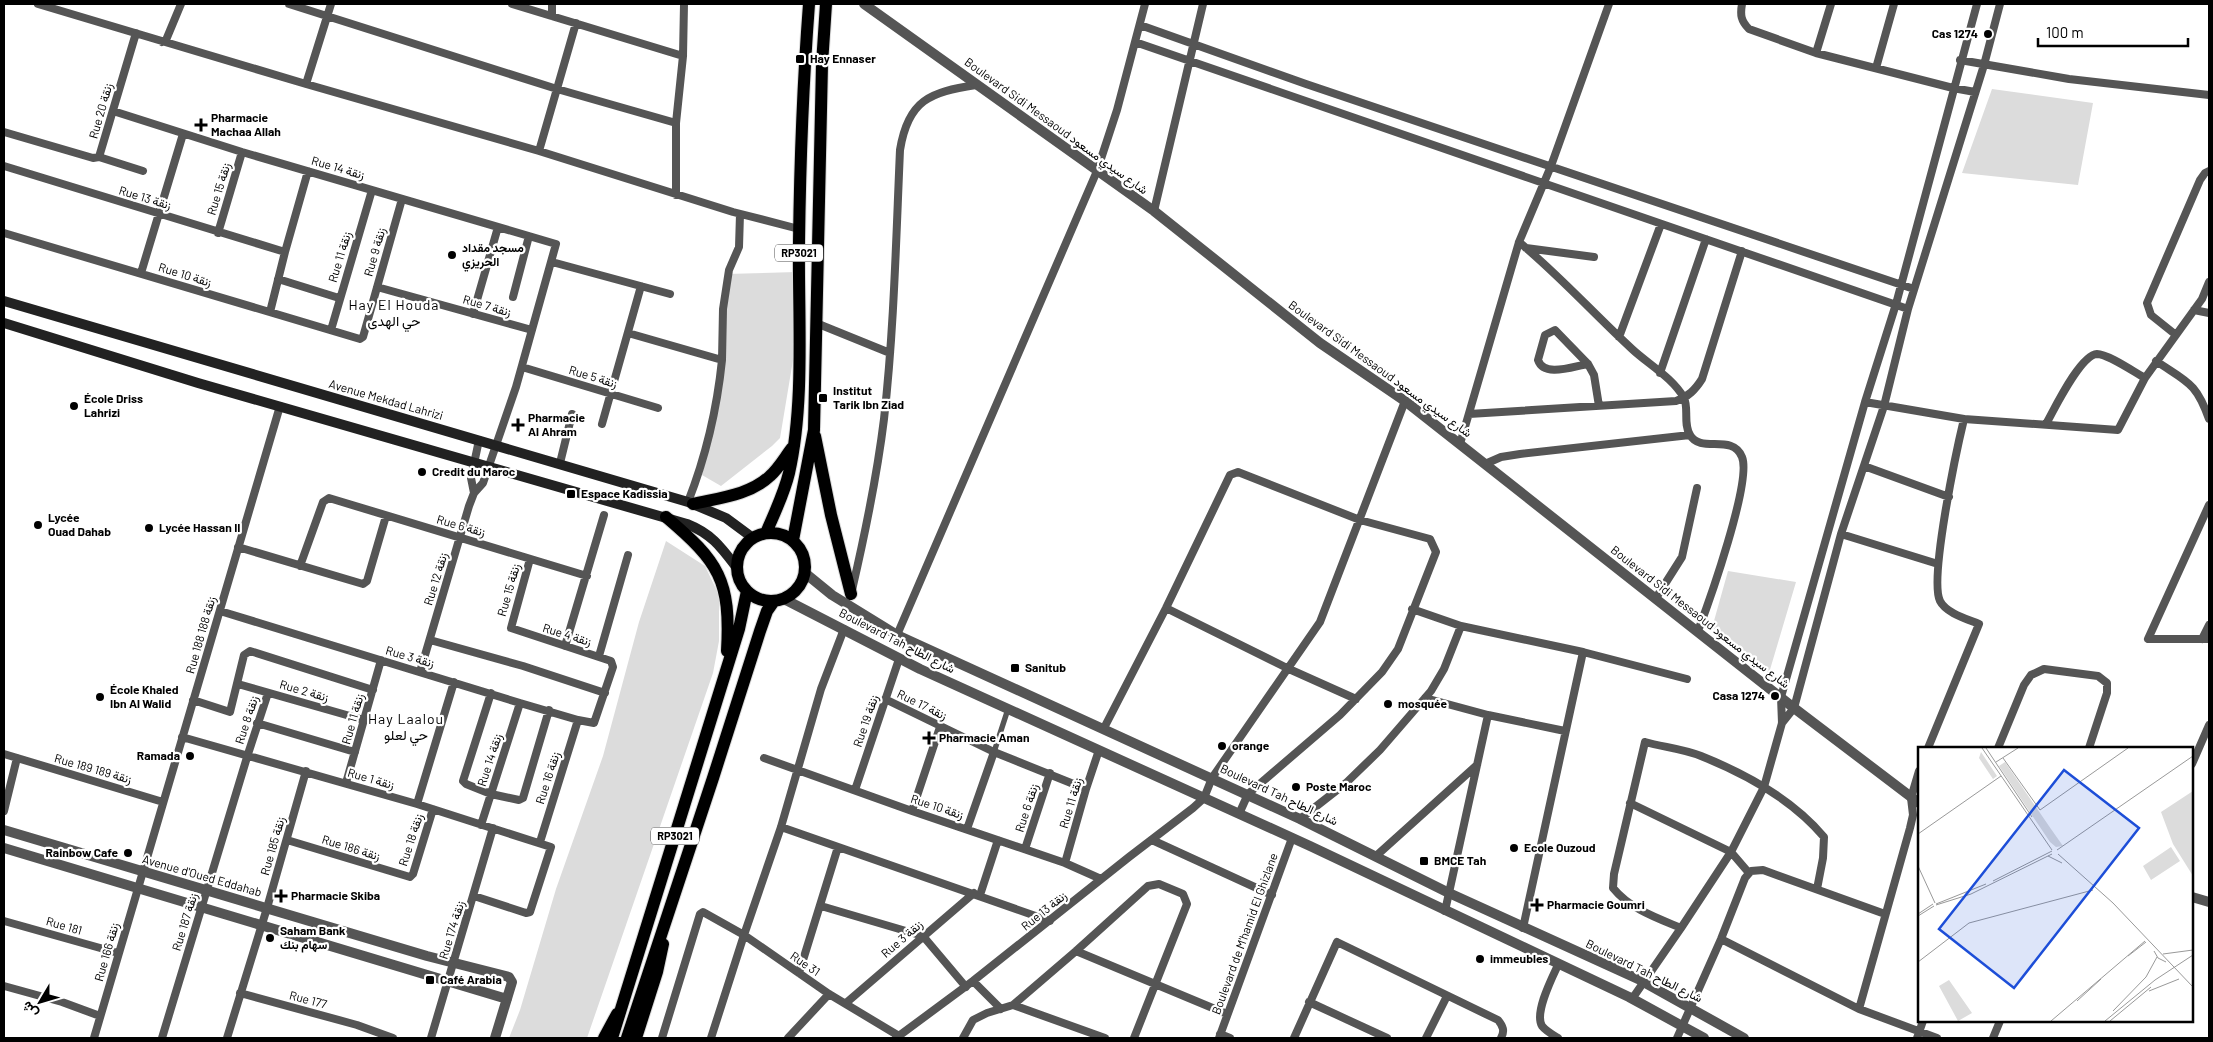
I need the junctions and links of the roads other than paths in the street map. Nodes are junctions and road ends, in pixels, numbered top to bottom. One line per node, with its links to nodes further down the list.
1 (38, 4): 23 (street)
2 (181, 4): 24 (street)
3 (289, 4): 19 (street)
4 (331, 4): 19 (street)
5 (512, 4): 20 (street)
6 (552, 4): 20 (street)
7 (684, 4): 28 (street)
8 (810, 4): 61 (main road, RP3021)
9 (826, 4): 90 (main road, RP3021)
10 (864, 4): 34 (street, Boulevard Sidi Messaoud شارع سيدي مسعود)
11 (1145, 4): 22 (street)
12 (1203, 4): 26 (street)
13 (1609, 4): 47 (street)
14 (1740, 4): 27 (street)
15 (1831, 4): 27 (street)
16 (1894, 4): 32 (street)
17 (1977, 4): 30 (street)
18 (2000, 4): 31 (street)
19 (328, 15): 33 (street); 36 (street)
20 (552, 16): 21 (street)
21 (576, 23): 28 (street); 36 (street)
22 (1140, 25): 25 (street); 26 (street)
23 (136, 33): 24 (street); 39 (street, Rue 20 زنقة)
24 (162, 42): 33 (street)
25 (1135, 42): 29 (street); 50 (street)
26 (1194, 43): 29 (street); 47 (street)
27 (1816, 53): 32 (street)
28 (683, 56): 40 (street)
29 (1189, 60): 52 (street); 56 (street)
30 (1960, 60): 31 (street); 35 (street)
31 (1984, 65): 37 (street); 38 (street)
32 (1876, 68): 35 (street)
33 (306, 84): 43 (street)
34 (976, 85): 50 (street, Boulevard Sidi Messaoud شارع سيدي مسعود); 97 (street)
35 (1953, 88): 37 (street); 75 (street)
36 (557, 89): 40 (street); 43 (street)
37 (1975, 92): 78 (street)
38 (2209, 95)
39 (113, 111): 42 (street, Rue 14 زنقة); 45 (street, Rue 20 زنقة)
40 (676, 123): 54 (street)
41 (4, 132): 45 (street, Rue 20 زنقة)
42 (183, 134): 44 (street, Rue 14 زنقة); 57 (street)
43 (539, 151): 54 (street)
44 (242, 152): 49 (street, Rue 14 زنقة); 63 (street, Rue 15 زنقة)
45 (99, 157): 48 (street)
46 (4, 166): 57 (street, Rue 13 زنقة)
47 (1551, 166): 52 (street); 75 (street)
48 (144, 171)
49 (308, 171): 53 (street, Rue 14 زنقة); 69 (street)
50 (1097, 171): 56 (street, Boulevard Sidi Messaoud شارع سيدي مسعود); 163 (street)
51 (2209, 171): 94 (street)
52 (1543, 184): 59 (street); 66 (street)
53 (372, 190): 55 (street, Rue 14 زنقة); 81 (street, Rue 11 زنقة)
54 (676, 195): 58 (street)
55 (402, 199): 60 (street, Rue 14 زنقة); 77 (street, Rue 9 زنقة)
56 (1154, 211): 106 (street, Boulevard Sidi Messaoud شارع سيدي مسعود)
57 (159, 214): 63 (street, Rue 13 زنقة); 72 (street)
58 (740, 214): 61 (street); 98 (street)
59 (1661, 224): 65 (street); 95 (street)
60 (498, 227): 64 (street, Rue 14 زنقة); 88 (street)
61 (799, 229): 121 (main road, RP3021)
62 (4, 233): 72 (street, Rue 10 زنقة)
63 (218, 233): 69 (street, Rue 13 زنقة)
64 (529, 236): 71 (street, Rue 14 زنقة); 80 (street)
65 (1706, 239): 68 (street); 102 (street)
66 (1519, 242): 67 (street); 113 (street)
67 (1526, 248): 70 (street); 95 (street)
68 (1742, 251): 83 (street); 105 (street)
69 (282, 252): 73 (street)
70 (1594, 257)
71 (552, 262): 76 (street); 92 (street)
72 (141, 273): 86 (street, Rue 10 زنقة)
73 (278, 279): 81 (street); 86 (street)
74 (2209, 282): 85 (street)
75 (1900, 284): 78 (street); 83 (street)
76 (641, 286): 79 (street); 93 (street)
77 (377, 287): 88 (street, Rue 7 زنقة); 96 (street, Rue 9 زنقة)
78 (1914, 289): 84 (street)
79 (670, 294)
80 (513, 297)
81 (339, 298): 91 (street, Rue 11 زنقة)
82 (4, 301): 120 (main road, Avenue Mekdad Lahrizi)
83 (1896, 304): 84 (street); 107 (street)
84 (1908, 309): 110 (street)
85 (2194, 310): 87 (street); 94 (street)
86 (270, 312): 91 (street, Rue 10 زنقة)
87 (2209, 313)
88 (474, 314): 92 (street, Rue 7 زنقة)
89 (4, 323): 108 (main road)
90 (816, 323): 97 (street); 118 (main road, RP3021)
91 (330, 330): 96 (street, Rue 10 زنقة)
92 (532, 330): 101 (street)
93 (628, 333): 98 (street); 104 (street)
94 (2176, 335): 99 (street)
95 (1619, 337): 102 (street)
96 (360, 339)
97 (890, 353): 154 (street)
98 (722, 360): 132 (street)
99 (2156, 361): 103 (street); 115 (street)
100 (1588, 364): 100 (street); 109 (street)
101 (522, 367): 104 (street, Rue 5 زنقة); 123 (street)
102 (1660, 373): 105 (street)
103 (2145, 378): 117 (street); 117 (street)
104 (610, 394): 111 (street, Rue 5 زنقة); 116 (street)
105 (1684, 399): 109 (street); 119 (street)
106 (1405, 401): 122 (street, Boulevard Sidi Messaoud شارع سيدي مسعود); 137 (street)
107 (1865, 402): 110 (street); 181 (street)
108 (280, 406): 124 (main road); 143 (street, Rue 188 زنقة 188)
109 (1599, 406): 113 (street)
110 (1884, 406): 114 (street); 128 (street)
111 (658, 408)
112 (572, 414): 125 (street)
113 (1469, 414): 122 (street)
114 (1964, 419): 117 (street); 131 (street)
115 (2209, 419)
116 (602, 424)
117 (2046, 424)
118 (814, 430): 142 (main road, RP3021); 154 (main road)
119 (1690, 435): 126 (street); 162 (street)
120 (478, 440): 123 (main road, Avenue Mekdad Lahrizi); 124 (street, Rue 12 زنقة)
121 (794, 444): 132 (main road); 138 (main road, RP3021)
122 (1460, 444): 126 (street, Boulevard Sidi Messaoud شارع سيدي مسعود)
123 (496, 446): 125 (main road, Avenue Mekdad Lahrizi); 127 (street, Rue 12 زنقة)
124 (474, 461): 127 (main road); 130 (street, Rue 12 زنقة)
125 (560, 463): 132 (main road, Avenue Mekdad Lahrizi)
126 (1485, 464): 152 (street, Boulevard Sidi Messaoud شارع سيدي مسعود)
127 (489, 466): 130 (street, Rue 12 زنقة); 136 (main road)
128 (1864, 466): 131 (street); 139 (street)
129 (1697, 488): 152 (street)
130 (474, 493): 140 (street, Rue 12 زنقة)
131 (1949, 497): 146 (street)
132 (691, 502): 141 (main road, Avenue Mekdad Lahrizi)
133 (2209, 505): 164 (street)
134 (604, 514): 150 (street)
135 (386, 516): 140 (street, Rue 6 زنقة); 147 (street, Rue 6 زنقة); 147 (street)
136 (666, 517): 148 (main road); 171 (main road)
137 (1360, 520): 155 (street); 156 (street); 172 (street)
138 (766, 533): 141 (main road); 142 (main road)
139 (1841, 534): 146 (street); 187 (street)
140 (460, 537): 145 (street, Rue 6 زنقة); 165 (street, Rue 12 زنقة)
141 (754, 538): 148 (main road)
142 (793, 540): 149 (main road)
143 (238, 547): 147 (street); 157 (street, Rue 188 زنقة 188)
144 (628, 555): 168 (street)
145 (530, 559): 150 (street, Rue 6 زنقة); 160 (street, Rue 15 زنقة)
146 (1938, 564): 200 (street)
147 (300, 566)
148 (737, 568): 151 (main road)
149 (805, 573): 153 (main road, RP3021); 154 (street, Boulevard Tah شارع الطاح)
150 (587, 576): 166 (street)
151 (747, 591): 153 (main road); 171 (main road, RP3021)
152 (1656, 598): 162 (street, Boulevard Sidi Messaoud شارع سيدي مسعود)
153 (779, 600): 161 (street, Boulevard Tah شارع الطاح); 261 (main road, RP3021)
154 (850, 600): 163 (street, Boulevard Tah شارع الطاح)
155 (1166, 608): 172 (street); 197 (street)
156 (1412, 609): 159 (street); 183 (street)
157 (220, 611): 169 (street, Rue 3 زنقة); 184 (street, Rue 188 زنقة 188)
158 (2209, 625): 164 (street)
159 (1461, 626): 167 (street); 182 (street)
160 (511, 628): 166 (street, Rue 4 زنقة)
161 (844, 629): 170 (street, Boulevard Tah شارع الطاح); 212 (street)
162 (1698, 631): 181 (street, Boulevard Sidi Messaoud شارع سيدي مسعود)
163 (896, 635): 197 (street, Boulevard Tah شارع الطاح)
164 (2206, 639)
165 (430, 640): 173 (street, Rue 12 زنقة); 180 (street)
166 (565, 646): 168 (street, Rue 4 زنقة)
167 (1583, 652): 174 (street); 198 (street)
168 (598, 656): 180 (street, Rue 4 زنقة)
169 (382, 660): 173 (street, Rue 3 زنقة); 177 (street, Rue 11 زنقة)
170 (899, 660): 185 (street, Rue 19 زنقة); 188 (street, Boulevard Tah شارع الطاح)
171 (726, 666): 295 (main road, RP3021)
172 (1289, 669): 183 (street); 215 (street)
173 (420, 672): 175 (street, Rue 3 زنقة)
174 (1687, 679)
175 (454, 682): 179 (street, Rue 3 زنقة); 227 (street)
176 (238, 684): 177 (street); 178 (street, Rue 2 زنقة); 184 (street)
177 (373, 690): 191 (street, Rue 11 زنقة)
178 (268, 693): 191 (street, Rue 2 زنقة); 193 (street, Rue 8 زنقة)
179 (490, 693): 186 (street, Rue 3 زنقة); 221 (street)
180 (605, 693): 192 (street, Rue 3 زنقة)
181 (1781, 697): 187 (street, Boulevard Sidi Messaoud شارع سيدي مسعود); 194 (street)
182 (1425, 698): 190 (street); 232 (street)
183 (1356, 699): 222 (street)
184 (194, 700): 199 (street, Rue 188 زنقة 188)
185 (885, 700): 196 (street, Rue 17 زنقة); 220 (street, Rue 19 زنقة)
186 (520, 703): 189 (street, Rue 3 زنقة); 221 (street, Rue 14 زنقة)
187 (1794, 708): 194 (street); 224 (street, Boulevard Sidi Messaoud شارع سيدي مسعود)
188 (1008, 709): 203 (street, Boulevard Tah شارع الطاح); 205 (street)
189 (549, 710): 192 (street, Rue 3 زنقة); 221 (street)
190 (1488, 715): 198 (street); 211 (street)
191 (364, 720): 204 (street, Rue 11 زنقة)
192 (578, 720): 242 (street, Rue 16 زنقة)
193 (257, 723): 204 (street); 207 (street, Rue 8 زنقة)
194 (1782, 723): 218 (street)
195 (2209, 725): 210 (street)
196 (940, 727): 205 (street, Rue 17 زنقة); 230 (street)
197 (1104, 728): 215 (street, Boulevard Tah شارع الطاح)
198 (1565, 731): 271 (street)
199 (182, 737): 207 (street, Rue 1 زنقة); 225 (street, Rue 188 زنقة 188)
200 (1928, 747)
201 (1998, 747): 202 (street)
202 (2090, 747)
203 (1100, 750): 219 (street, Rue 11 زنقة); 223 (street, Boulevard Tah شارع الطاح)
204 (355, 752): 217 (street, Rue 11 زنقة)
205 (994, 752): 214 (street, Rue 17 زنقة); 236 (street)
206 (4, 754): 208 (street, Rue 189 زنقة 189)
207 (248, 754): 213 (street, Rue 1 زنقة); 255 (street, Rue 187 زنقة)
208 (17, 758): 225 (street, Rue 189 زنقة 189); 229 (street)
209 (764, 758): 212 (street, Rue 10 زنقة)
210 (2193, 762)
211 (1477, 765): 247 (street); 256 (street)
212 (796, 769): 220 (street, Rue 10 زنقة); 234 (street)
213 (306, 771): 217 (street, Rue 1 زنقة); 239 (street, Rue 185 زنقة)
214 (1050, 773): 219 (street, Rue 17 زنقة); 245 (street, Rue 6 زنقة)
215 (1212, 778): 222 (street, Boulevard Tah شارع الطاح); 223 (street)
216 (1918, 778): 224 (street)
217 (346, 783): 227 (street, Rue 1 زنقة)
218 (1764, 786): 226 (street); 246 (street); 254 (street)
219 (1086, 789): 248 (street, Rue 11 زنقة)
220 (855, 790): 230 (street, Rue 10 زنقة)
221 (491, 794): 233 (street, Rue 14 زنقة)
222 (1248, 794): 231 (street); 232 (street, Boulevard Tah شارع الطاح)
223 (1204, 798): 231 (street, Boulevard Tah شارع الطاح); 241 (street, Rue 13 زنقة)
224 (1915, 800): 267 (street)
225 (163, 802): 249 (street, Rue 188 زنقة 188)
226 (1630, 803): 246 (street); 272 (street)
227 (416, 804): 228 (street, Rue 1 زنقة)
228 (433, 809): 233 (street, Rue 1 زنقة); 251 (street, Rue 18 زنقة)
229 (4, 811)
230 (912, 811): 236 (street, Rue 10 زنقة)
231 (1239, 814): 238 (street, Boulevard Tah شارع الطاح)
232 (1300, 819): 247 (street, Boulevard Tah شارع الطاح)
233 (481, 825): 235 (street, Rue 1 زنقة)
234 (781, 827): 243 (street); 273 (street)
235 (493, 828): 242 (street, Rue 1 زنقة); 259 (street, Rue 174 زنقة)
236 (968, 829): 240 (street, Rue 10 زنقة)
237 (4, 830): 249 (street, Avenue d'Oued Eddahab)
238 (1292, 838): 258 (street, Boulevard de M'hamid El Ghizlane); 266 (street, Boulevard Tah شارع الطاح)
239 (287, 840): 251 (street, Rue 186 زنقة); 265 (street, Rue 185 زنقة)
240 (998, 840): 245 (street, Rue 10 زنقة); 257 (street)
241 (1152, 840): 252 (street, Rue 13 زنقة); 258 (street)
242 (540, 842): 259 (street, Rue 1 زنقة)
243 (838, 847): 257 (street); 263 (street)
244 (4, 848): 253 (street)
245 (1025, 849): 248 (street, Rue 10 زنقة)
246 (1731, 852): 250 (street); 272 (street)
247 (1376, 856): 256 (street, Boulevard Tah شارع الطاح)
248 (1065, 862): 252 (street, Rue 10 زنقة)
249 (143, 872): 253 (street, Rue 166 زنقة); 255 (street, Avenue d'Oued Eddahab)
250 (1749, 873): 254 (street); 275 (street)
251 (410, 877)
252 (1101, 879): 269 (street, Rue 13 زنقة)
253 (138, 889): 264 (street); 277 (street, Rue 166 زنقة)
254 (1816, 889): 267 (street)
255 (207, 890): 264 (street, Rue 187 زنقة); 265 (street, Avenue d'Oued Eddahab)
256 (1449, 893): 266 (street); 271 (street, Boulevard Tah شارع الطاح)
257 (977, 894): 269 (street); 274 (street, Rue 3 زنقة)
258 (1272, 895): 299 (street, Boulevard de M'hamid El Ghizlane)
259 (474, 896): 278 (street, Rue 174 زنقة)
260 (2193, 897): 262 (street)
261 (672, 899): 317 (main road, RP3021); 318 (main road)
262 (2209, 902)
263 (821, 906): 274 (street); 280 (street)
264 (201, 908): 270 (street); 309 (street, Rue 187 زنقة)
265 (267, 908): 270 (street, Rue 185 زنقة); 278 (street, Avenue d'Oued Eddahab)
266 (1445, 911): 279 (street, Boulevard Tah شارع الطاح)
267 (1885, 914): 298 (street)
268 (4, 921): 277 (street, Rue 181)
269 (1050, 921): 282 (street, Rue 13 زنقة)
270 (262, 926): 281 (street); 287 (street, Rue 185 زنقة)
271 (1523, 928): 283 (street, Boulevard Tah شارع الطاح)
272 (1681, 928): 283 (street)
273 (744, 935): 280 (street, Rue 31); 319 (street, Rue 31); 320 (street)
274 (923, 936): 286 (street); 293 (street, Rue 3 زنقة)
275 (1721, 939): 296 (street); 298 (street)
276 (1076, 951): 284 (street); 284 (street); 294 (street)
277 (118, 953): 300 (street, Rue 166 زنقة)
278 (453, 963): 281 (street, Rue 174 زنقة); 290 (street, Avenue d'Oued Eddahab)
279 (1558, 965): 291 (street, Boulevard Tah شارع الطاح); 330 (street)
280 (799, 973): 288 (street, Rue 31)
281 (448, 982): 290 (street); 313 (street, Rue 174 زنقة)
282 (974, 982): 286 (street, Rue 13 زنقة); 297 (street)
283 (1643, 982): 291 (street); 296 (street, Boulevard Tah شارع الطاح)
284 (1155, 983): 299 (street); 324 (street)
285 (4, 986): 300 (street)
286 (966, 987): 307 (street, Rue 13 زنقة)
287 (240, 993): 304 (street, Rue 177); 310 (street, Rue 185 زنقة)
288 (829, 994): 293 (street, Rue 31); 321 (street)
289 (1447, 996): 292 (street); 328 (street); 329 (street)
290 (508, 999): 314 (street)
291 (1632, 999): 303 (street, Boulevard Tah شارع الطاح)
292 (1308, 1002): 326 (street); 327 (street)
293 (846, 1003): 307 (street, Rue 31)
294 (1013, 1005): 297 (street); 323 (street)
295 (623, 1006): 315 (main road); 316 (main road, RP3021)
296 (1692, 1007): 303 (street); 333 (street, Boulevard Tah شارع الطاح)
297 (1001, 1009): 322 (street)
298 (1860, 1009): 305 (street)
299 (1227, 1014): 306 (street, Boulevard de M'hamid El Ghizlane)
300 (100, 1016): 308 (street, Rue 166 زنقة)
301 (1923, 1022): 305 (street)
302 (2000, 1022): 335 (street)
303 (1683, 1025): 331 (street); 332 (street, Boulevard Tah شارع الطاح)
304 (371, 1030): 311 (street); 312 (street, Rue 177)
305 (1918, 1035): 334 (street)
306 (1220, 1036): 325 (street)
307 (898, 1037)
308 (94, 1038)
309 (162, 1038)
310 (227, 1038)
311 (369, 1038)
312 (393, 1038)
313 (431, 1038)
314 (495, 1038)
315 (604, 1038)
316 (612, 1038)
317 (626, 1038)
318 (636, 1038)
319 (662, 1038)
320 (712, 1038)
321 (788, 1038)
322 (963, 1038)
323 (1105, 1038)
324 (1134, 1038)
325 (1230, 1038)
326 (1294, 1038)
327 (1388, 1038)
328 (1426, 1038)
329 (1501, 1038)
330 (1558, 1038)
331 (1677, 1038)
332 (1704, 1038)
333 (1744, 1038)
334 (1937, 1038)
335 (1993, 1038)

